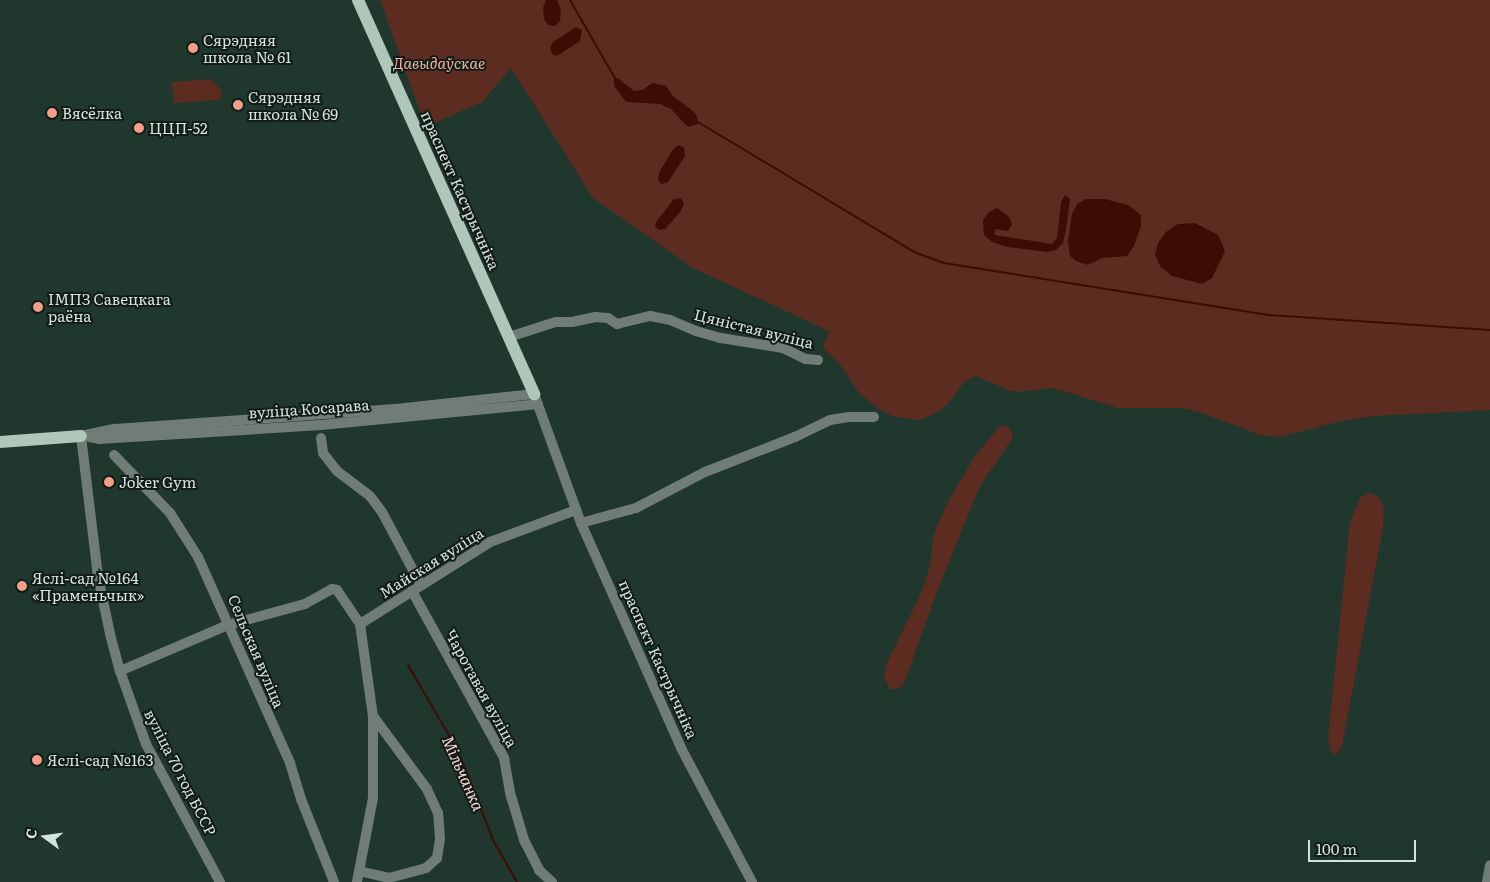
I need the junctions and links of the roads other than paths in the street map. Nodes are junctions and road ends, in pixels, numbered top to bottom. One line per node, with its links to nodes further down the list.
1 (358, 0): 2 (main road, праспект Кастрычніка)
2 (509, 337): 3 (street, Цяністая вуліца); 4 (main road, праспект Кастрычніка)
3 (818, 360)
4 (536, 399): 6 (street, вуліца Косарава); 10 (street, праспект Кастрычніка)
5 (874, 418): 11 (street)
6 (81, 436): 8 (main road, вуліца Косарава); 15 (street, вуліца 70 год БССР)
7 (322, 438): 12 (street, Чаротавая вуліца)
8 (0, 442)
9 (114, 455): 14 (street, Сельская вуліца)
10 (576, 510): 11 (street, праспект Кастрычніка); 12 (street, Майская вуліца)
11 (581, 523): 24 (street, праспект Кастрычніка)
12 (416, 588): 13 (street, Майская вуліца); 23 (street, Чаротавая вуліца)
13 (360, 624): 14 (street); 16 (street)
14 (228, 625): 15 (street); 21 (street, Сельская вуліца)
15 (120, 671): 20 (street, вуліца 70 год БССР)
16 (372, 716): 18 (street); 19 (street)
17 (1490, 865): 25 (street)
18 (359, 871): 19 (street); 22 (street)
19 (394, 880)
20 (220, 882)
21 (334, 882)
22 (357, 882)
23 (552, 882)
24 (752, 882)
25 (1487, 882)

